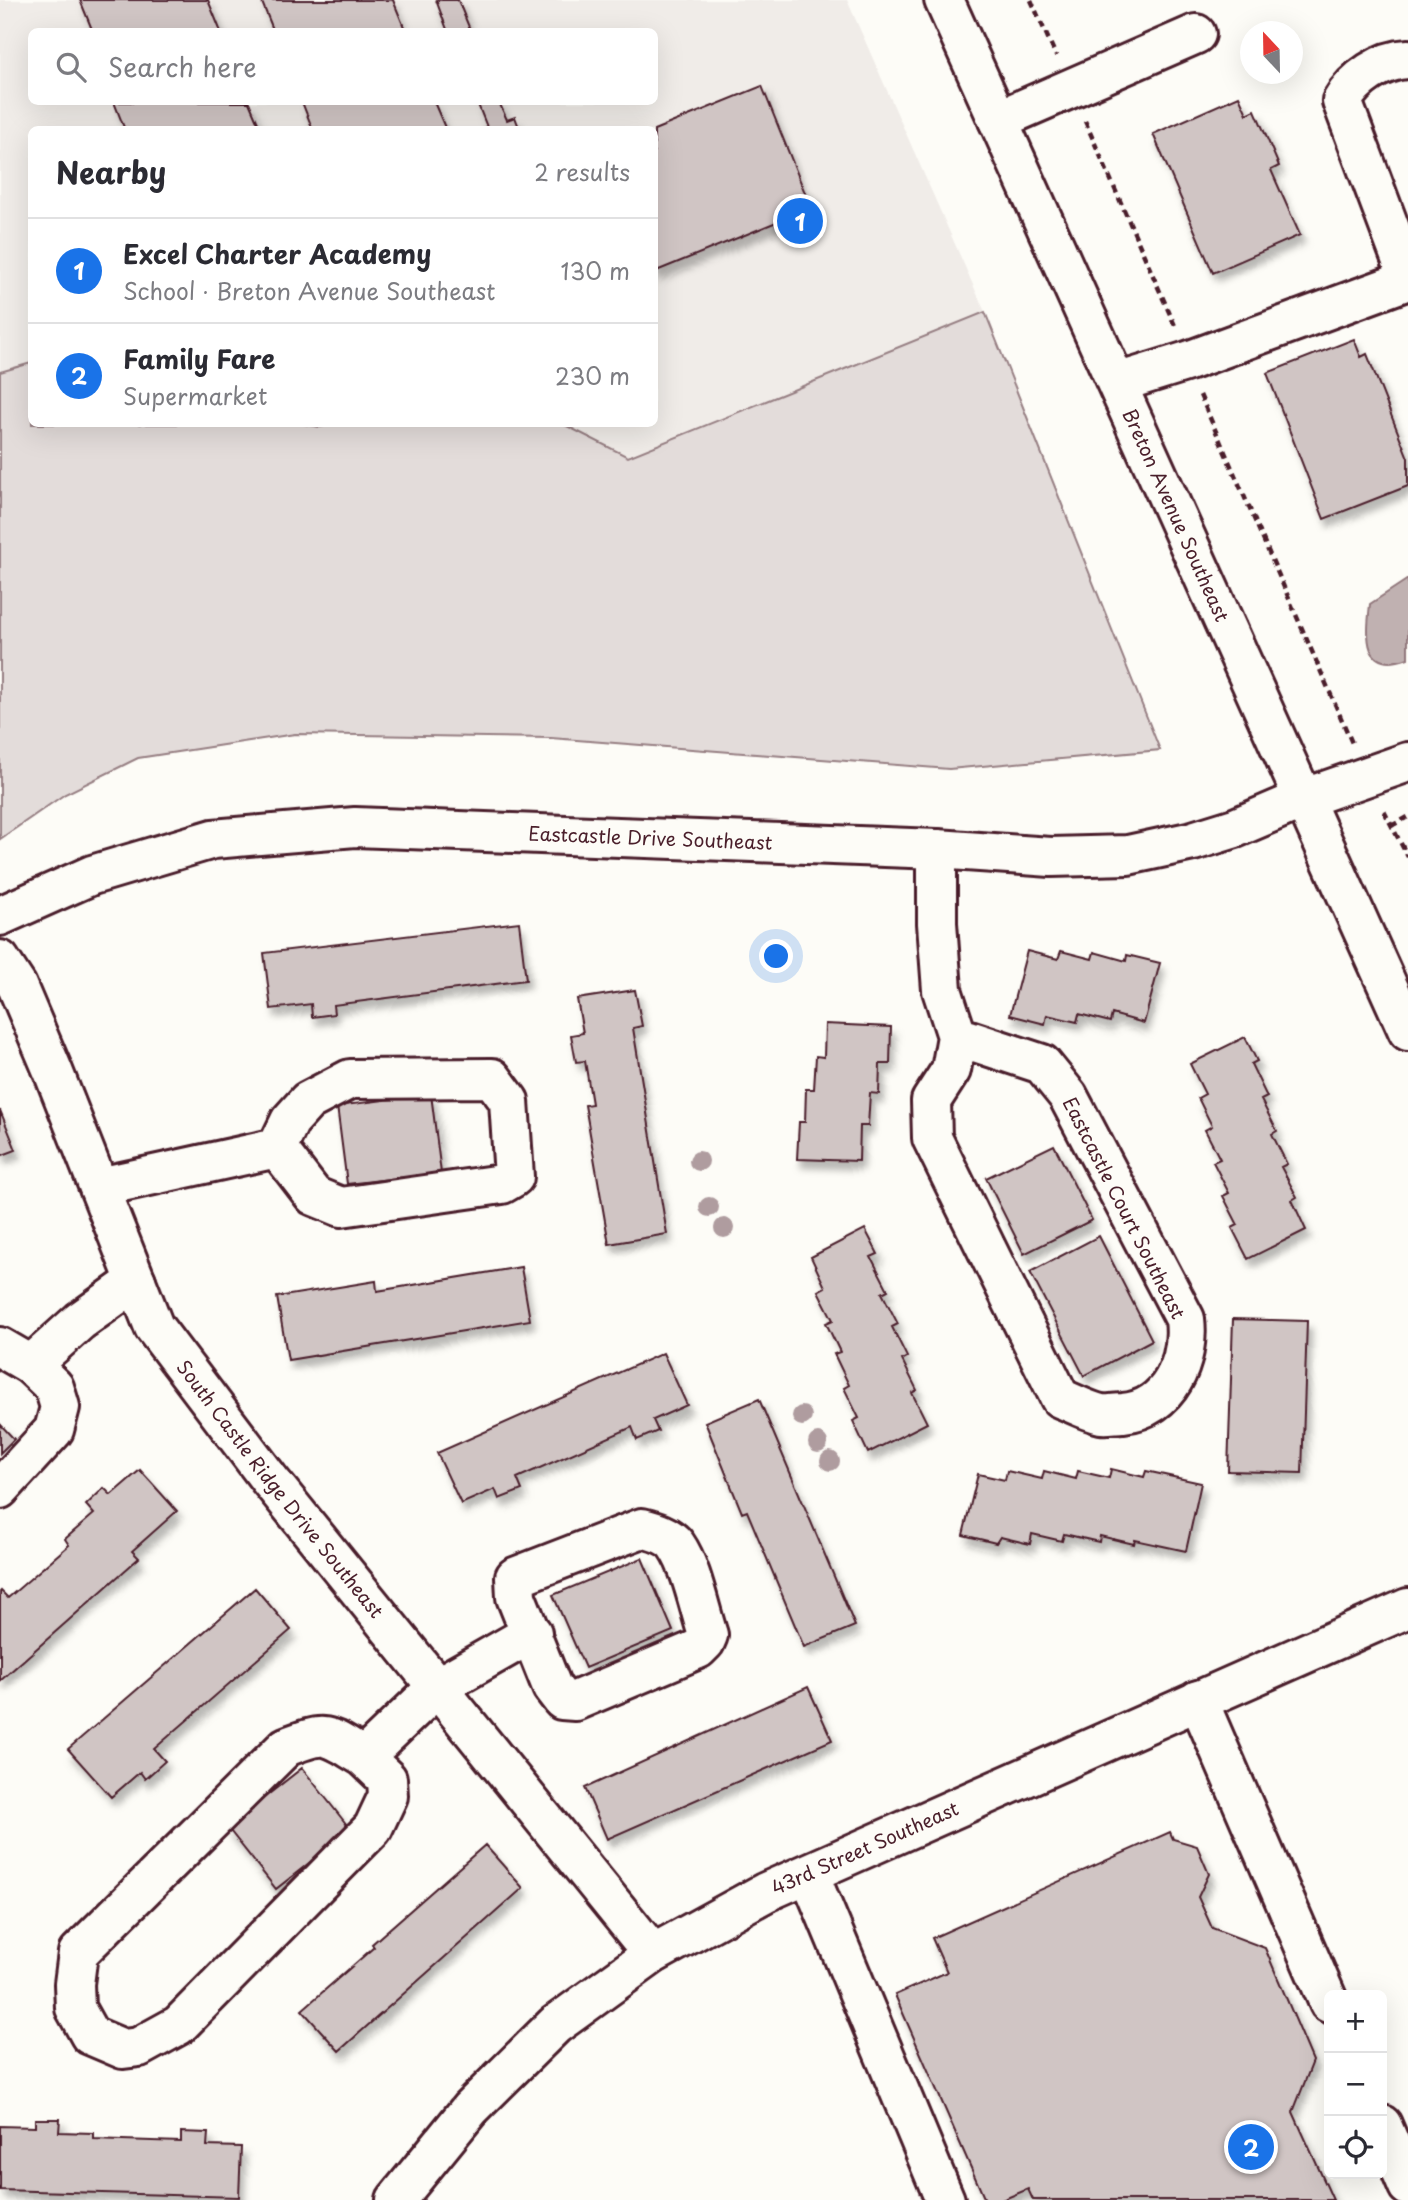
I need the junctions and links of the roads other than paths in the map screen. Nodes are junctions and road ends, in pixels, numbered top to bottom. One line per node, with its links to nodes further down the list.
1 (944, 0): 4 (street, Breton Avenue Southeast)
2 (1196, 34): 4 (street)
3 (1408, 59): 5 (street)
4 (998, 120): 6 (street, Breton Avenue Southeast)
5 (1408, 279): 6 (street)
6 (1117, 383): 8 (street, Breton Avenue Southeast)
7 (1408, 762): 8 (street, Eastcastle Drive Southeast)
8 (1305, 798): 9 (street, Eastcastle Drive Southeast); 12 (street, Breton Avenue Southeast)
9 (937, 849): 10 (street, Eastcastle Drive Southeast); 13 (street, Eastcastle Court Southeast)
10 (0, 916)
11 (0, 960): 15 (street, South Castle Ridge Drive Southeast)
12 (1408, 1031)
13 (957, 1036): 13 (street, Eastcastle Court Southeast)
14 (277, 1148): 14 (street); 15 (street)
15 (99, 1188): 16 (street, South Castle Ridge Drive Southeast)
16 (136, 1282): 17 (street); 21 (street, South Castle Ridge Drive Southeast)
17 (15, 1356): 18 (street)
18 (0, 1489)
19 (1408, 1608): 22 (street, 43rd Street Southeast)
20 (532, 1633): 20 (street); 21 (street)
21 (437, 1687): 23 (street); 25 (street, South Castle Ridge Drive Southeast)
22 (1198, 1700): 24 (street, 43rd Street Southeast); 26 (street)
23 (364, 1756): 23 (street)
24 (809, 1874): 25 (street, 43rd Street Southeast); 30 (street)
25 (653, 1954): 29 (street, 43rd Street Southeast)
26 (1324, 1991)
27 (1387, 2137): 28 (street)
28 (1408, 2186)
29 (397, 2200)
30 (945, 2200)

